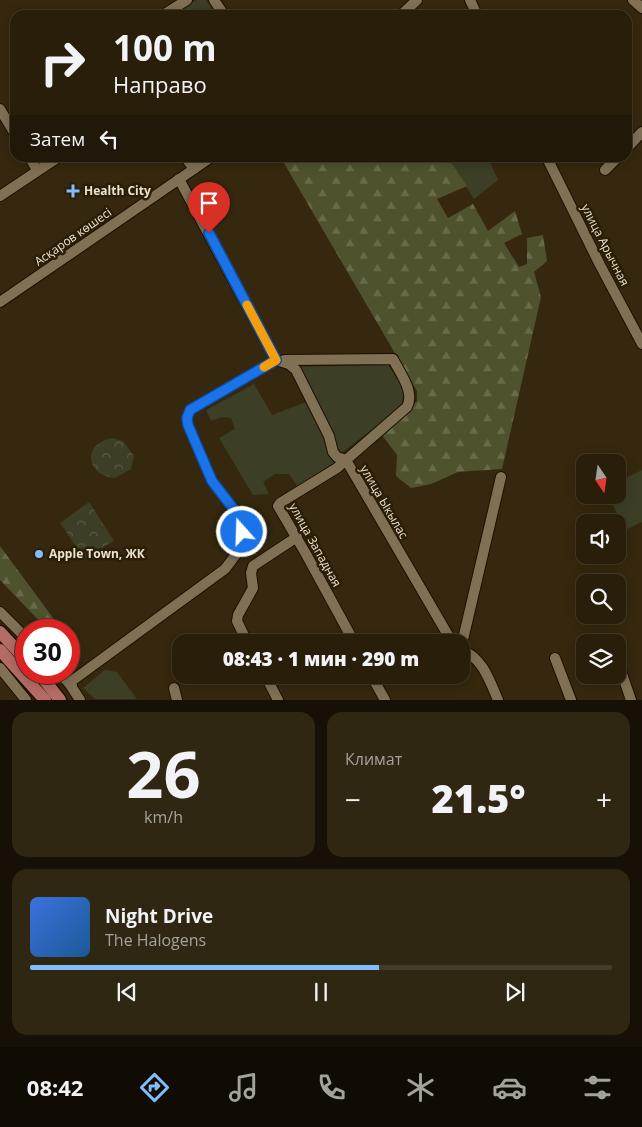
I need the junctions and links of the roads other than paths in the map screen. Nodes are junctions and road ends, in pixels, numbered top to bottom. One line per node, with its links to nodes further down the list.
1 (187, 0): 5 (street)
2 (417, 0): 6 (street)
3 (633, 0): 4 (street)
4 (642, 8)
5 (171, 10)
6 (406, 10)
7 (0, 109): 8 (street)
8 (10, 126)
9 (642, 132): 10 (street)
10 (632, 143)
11 (33, 162): 18 (street)
12 (51, 162): 18 (street)
13 (189, 162): 17 (street)
14 (204, 162): 17 (street, Асқаров көшесі)
15 (549, 162): 23 (street, улица Арычная)
16 (614, 162): 19 (street)
17 (194, 169): 20 (street, Асқаров көшесі)
18 (38, 170): 21 (street)
19 (605, 170)
20 (179, 179): 22 (street, Асқаров көшесі); 24 (street)
21 (0, 196)
22 (0, 302)
23 (642, 344)
24 (276, 360): 25 (street); 25 (street, улица Ыкылас); 40 (street)
25 (346, 460): 27 (street, улица Западная); 33 (street, улица Ыкылас)
26 (501, 477): 34 (street)
27 (297, 537): 31 (street); 32 (street, улица Западная)
28 (0, 612): 29 (street)
29 (15, 627)
30 (0, 632): 35 (main road)
31 (243, 634)
32 (350, 634)
33 (447, 634)
34 (464, 634)
35 (15, 648)
36 (0, 650): 49 (main road)
37 (470, 653): 56 (street)
38 (555, 658): 57 (street)
39 (0, 668): 48 (street)
40 (80, 675)
41 (47, 684): 50 (main road)
42 (70, 684): 51 (street)
43 (70, 684): 52 (street)
44 (270, 684): 54 (street)
45 (376, 684): 55 (street)
46 (626, 684): 58 (street)
47 (174, 688): 53 (street)
48 (26, 700)
49 (45, 700)
50 (60, 700)
51 (80, 700)
52 (85, 700)
53 (177, 700)
54 (278, 700)
55 (384, 700)
56 (498, 700)
57 (570, 700)
58 (631, 700)

